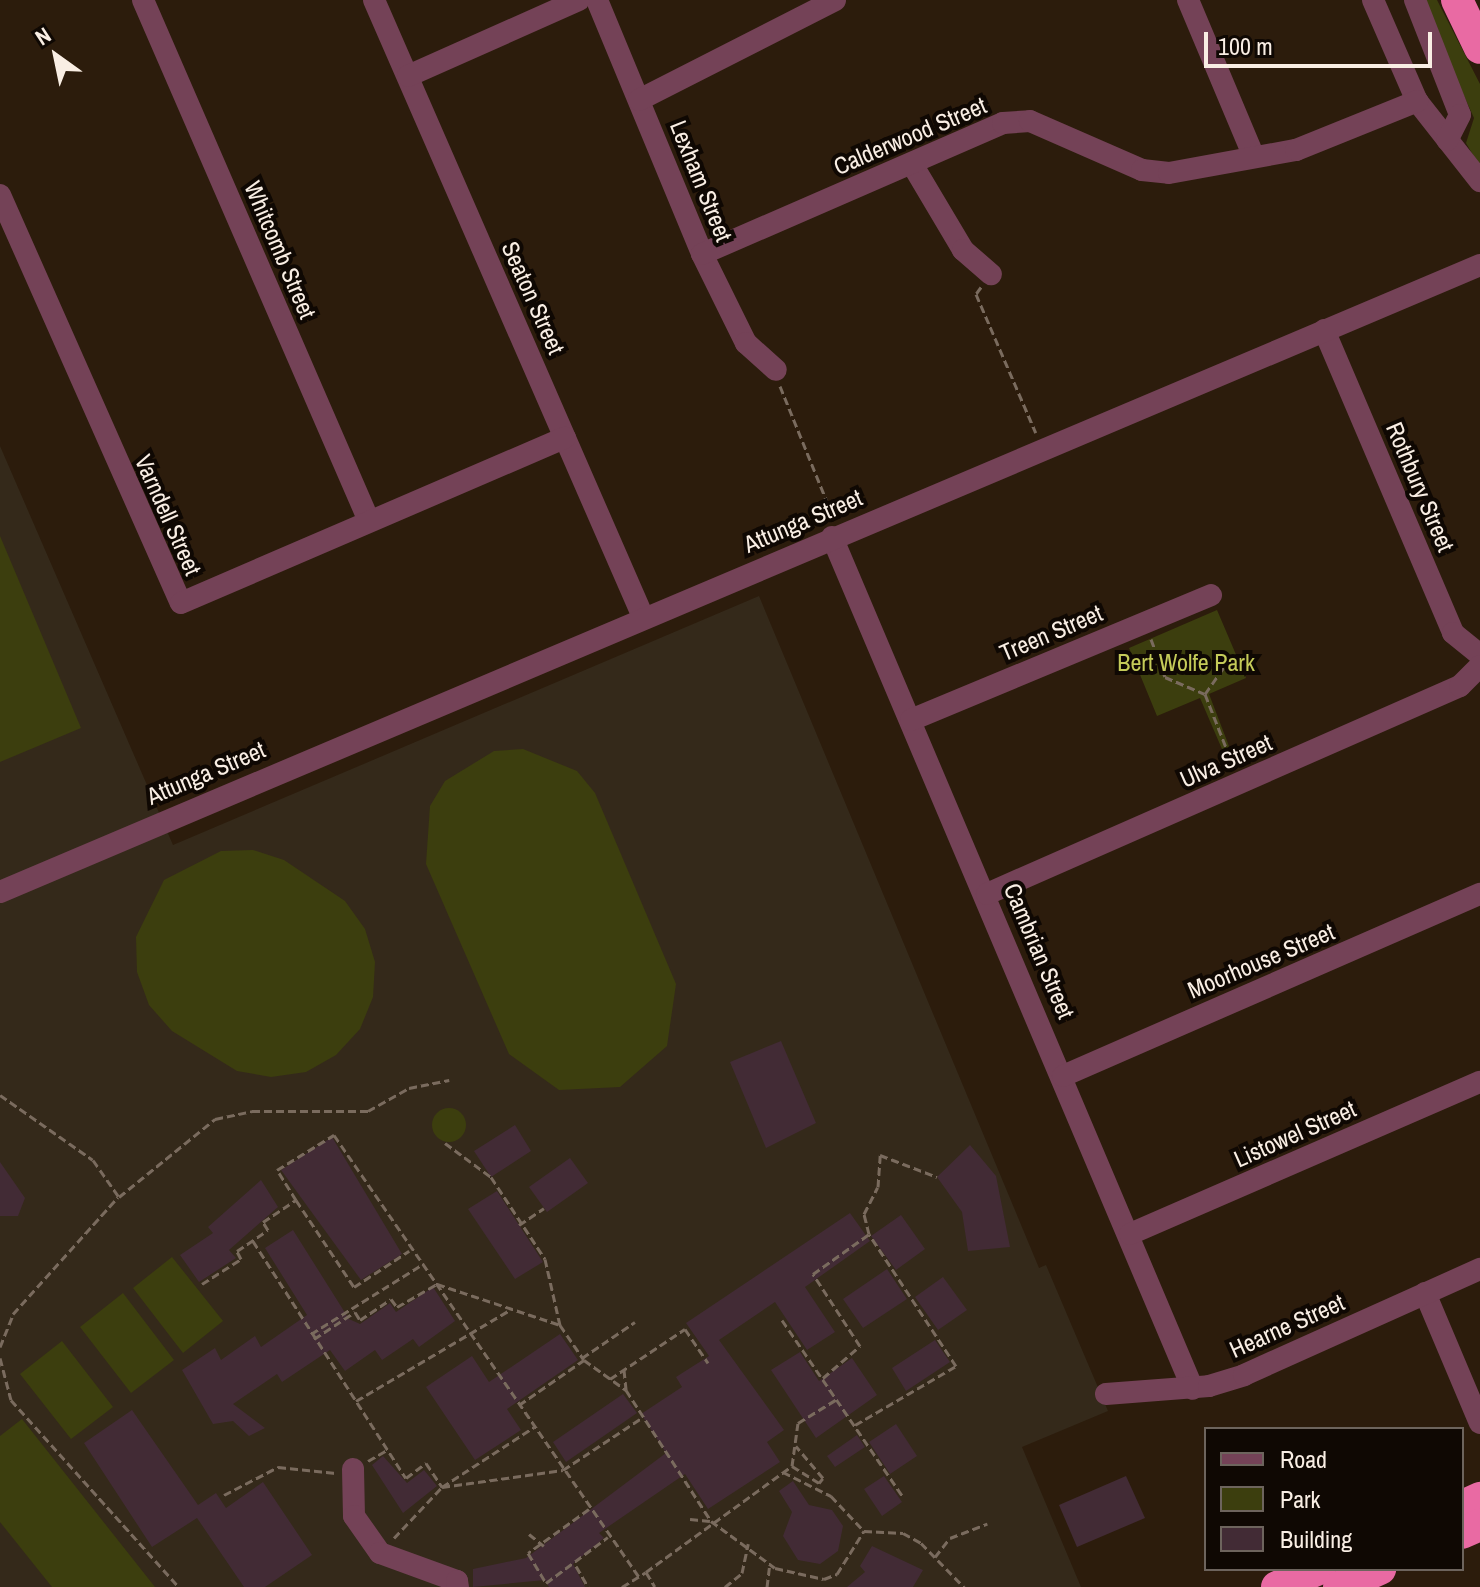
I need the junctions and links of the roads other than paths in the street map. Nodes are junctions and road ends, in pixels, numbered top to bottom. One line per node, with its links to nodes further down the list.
1 (143, 0): 25 (street, Whitcomb Street)
2 (374, 0): 11 (street, Seaton Street)
3 (579, 0): 11 (street)
4 (597, 0): 12 (street, Lexham Street)
5 (835, 0): 12 (street)
6 (1188, 0): 15 (street)
7 (1373, 0): 13 (street)
8 (1415, 0): 14 (street)
9 (1457, 0): 10 (highway)
10 (1480, 48)
11 (408, 76): 24 (street, Seaton Street)
12 (639, 100): 19 (street, Lexham Street)
13 (1417, 101): 14 (street); 15 (street, Calderwood Street)
14 (1447, 140): 17 (street)
15 (1254, 157): 16 (street, Calderwood Street)
16 (912, 164): 19 (street, Calderwood Street); 21 (street)
17 (1480, 181)
18 (0, 195): 25 (street, Varndell Street)
19 (702, 254): 23 (street, Lexham Street)
20 (1480, 265): 22 (street, Attunga Street)
21 (991, 274)
22 (1324, 330): 26 (street, Attunga Street); 29 (street, Rothbury Street)
23 (776, 370)
24 (565, 438): 25 (street, Varndell Street); 28 (street, Seaton Street)
25 (369, 521)
26 (834, 530): 28 (street, Attunga Street); 31 (street, Cambrian Street)
27 (1211, 595): 31 (street, Treen Street)
28 (643, 617): 32 (street, Attunga Street)
29 (1480, 655)
30 (1480, 666): 33 (street, Ulva Street)
31 (911, 720): 33 (street, Cambrian Street)
32 (0, 892)
33 (987, 894): 35 (street, Cambrian Street)
34 (1480, 894): 35 (street, Moorhouse Street)
35 (1063, 1076): 37 (street, Cambrian Street)
36 (1480, 1082): 37 (street, Listowel Street)
37 (1130, 1234): 40 (street, Cambrian Street)
38 (1480, 1269): 39 (street, Hearne Street)
39 (1425, 1293): 40 (street, Hearne Street); 42 (street)
40 (1193, 1389): 41 (street, Hearne Street)
41 (1106, 1394)
42 (1480, 1423)
43 (353, 1469): 45 (street)
44 (1375, 1571): 48 (highway)
45 (458, 1576)
46 (1314, 1577): 47 (highway)
47 (1277, 1587)
48 (1339, 1587)

